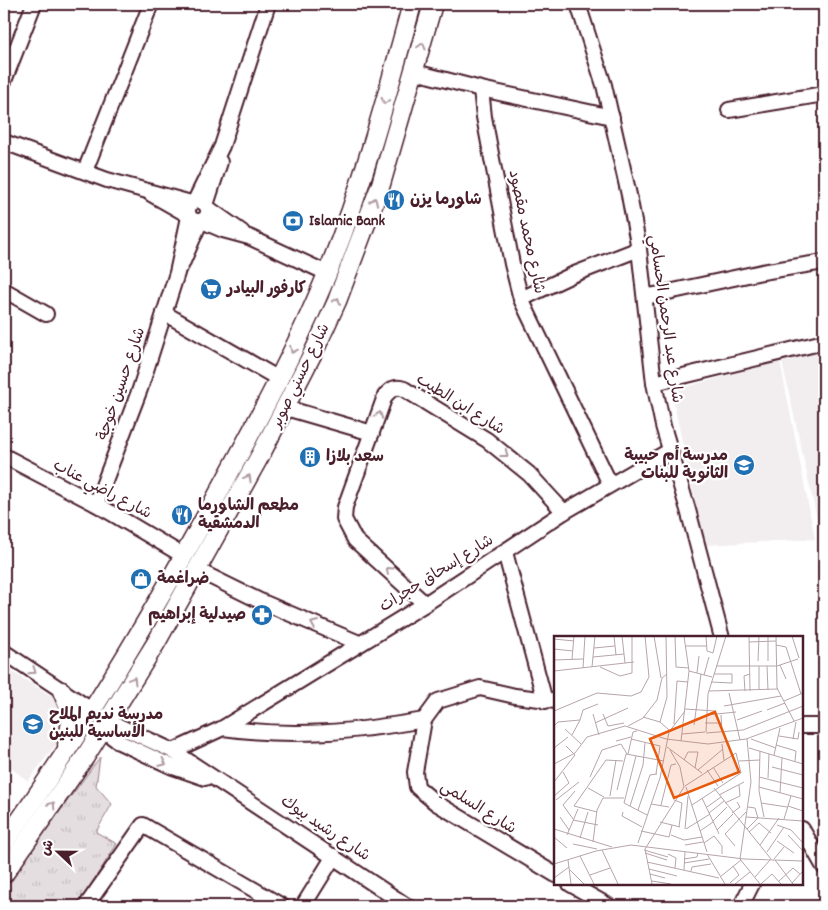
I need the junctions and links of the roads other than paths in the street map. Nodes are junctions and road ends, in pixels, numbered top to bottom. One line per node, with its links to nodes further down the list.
1 (34, 4): 8 (street)
2 (151, 4): 14 (street)
3 (266, 4): 15 (street, شارع حسين خوجة)
4 (412, 4): 18 (main road, شارع حسني صوبر, one-way to 18)
5 (433, 4): 7 (main road, شارع حسني صوبر, one-way to 5)
6 (578, 4): 12 (street, شارع عبد الرحمن الحسامي)
7 (415, 72): 9 (street); 27 (main road, شارع حسني صوبر, one-way to 7)
8 (4, 81)
9 (481, 89): 12 (street); 21 (street, شارع محمد مقصود)
10 (824, 94): 11 (street)
11 (729, 110)
12 (612, 117): 16 (street, شارع عبد الرحمن الحسامي)
13 (4, 142): 14 (street)
14 (85, 171): 15 (street)
15 (198, 212): 18 (street); 23 (street, شارع حسين خوجة)
16 (639, 249): 20 (street, شارع عبد الرحمن الحسامي); 21 (street)
17 (824, 262): 20 (street)
18 (327, 273): 25 (main road, شارع حسني صوبر, one-way to 25)
19 (4, 290): 22 (street)
20 (645, 296): 26 (street, شارع عبد الرحمن الحسامي)
21 (522, 299): 33 (street, شارع محمد مقصود)
22 (46, 314)
23 (164, 314): 25 (street); 34 (street, شارع حسين خوجة)
24 (824, 342): 26 (street)
25 (280, 379): 29 (main road, شارع حسني صوبر)
26 (654, 383): 30 (street, شارع عبد الرحمن الحسامي)
27 (286, 408): 28 (street); 31 (main road, شارع حسني صوبر)
28 (372, 433): 35 (street, شارع ابن الطيب, one-way to 35); 39 (street, شارع ابن الطيب, one-way to 28)
29 (244, 446): 31 (main road); 37 (main road, شارع حسني صوبر)
30 (669, 451): 33 (street, شارع إسحاق حجرات); 40 (street, شارع عبد الرحمن الحسامي)
31 (261, 454): 38 (main road, شارع حسني صوبر, one-way to 31)
32 (4, 456): 34 (street, شارع راضي عناب)
33 (610, 484): 35 (street, شارع إسحاق حجرات)
34 (96, 504): 37 (street, شارع راضي عناب)
35 (564, 512): 36 (street, شارع إسحاق حجرات)
36 (505, 552): 39 (street, شارع إسحاق حجرات); 44 (street)
37 (184, 556): 45 (main road, شارع حسني صوبر)
38 (197, 570): 41 (street, one-way to 38); 45 (main road, شارع حسني صوبر, one-way to 38)
39 (425, 604): 41 (street, شارع إسحاق حجرات)
40 (721, 636)
41 (359, 643): 49 (street, شارع إسحاق حجرات)
42 (4, 652): 43 (street, one-way to 43)
43 (62, 691): 45 (street); 51 (main road)
44 (550, 701): 46 (street)
45 (100, 717): 50 (street, شارع رشيد بيوك); 51 (main road); 52 (street, شارع رشيد بيوك, one-way to 52); 57 (main road, one-way to 45)
46 (424, 720): 49 (street); 58 (street, شارع السلمي)
47 (803, 726): 48 (street)
48 (824, 726)
49 (223, 728): 50 (street, شارع إسحاق حجرات)
50 (173, 751): 52 (street, شارع رشيد بيوك)
51 (64, 754): 54 (main road)
52 (222, 783): 55 (street, شارع رشيد بيوك)
53 (803, 831): 56 (street)
54 (4, 842)
55 (334, 856): 63 (street); 64 (street, شارع رشيد بيوك)
56 (824, 867)
57 (4, 874)
58 (554, 874)
59 (572, 885): 65 (street)
60 (752, 885): 66 (street)
61 (86, 906): 62 (street)
62 (282, 906)
63 (303, 906)
64 (407, 906)
65 (609, 906)
66 (742, 906)

